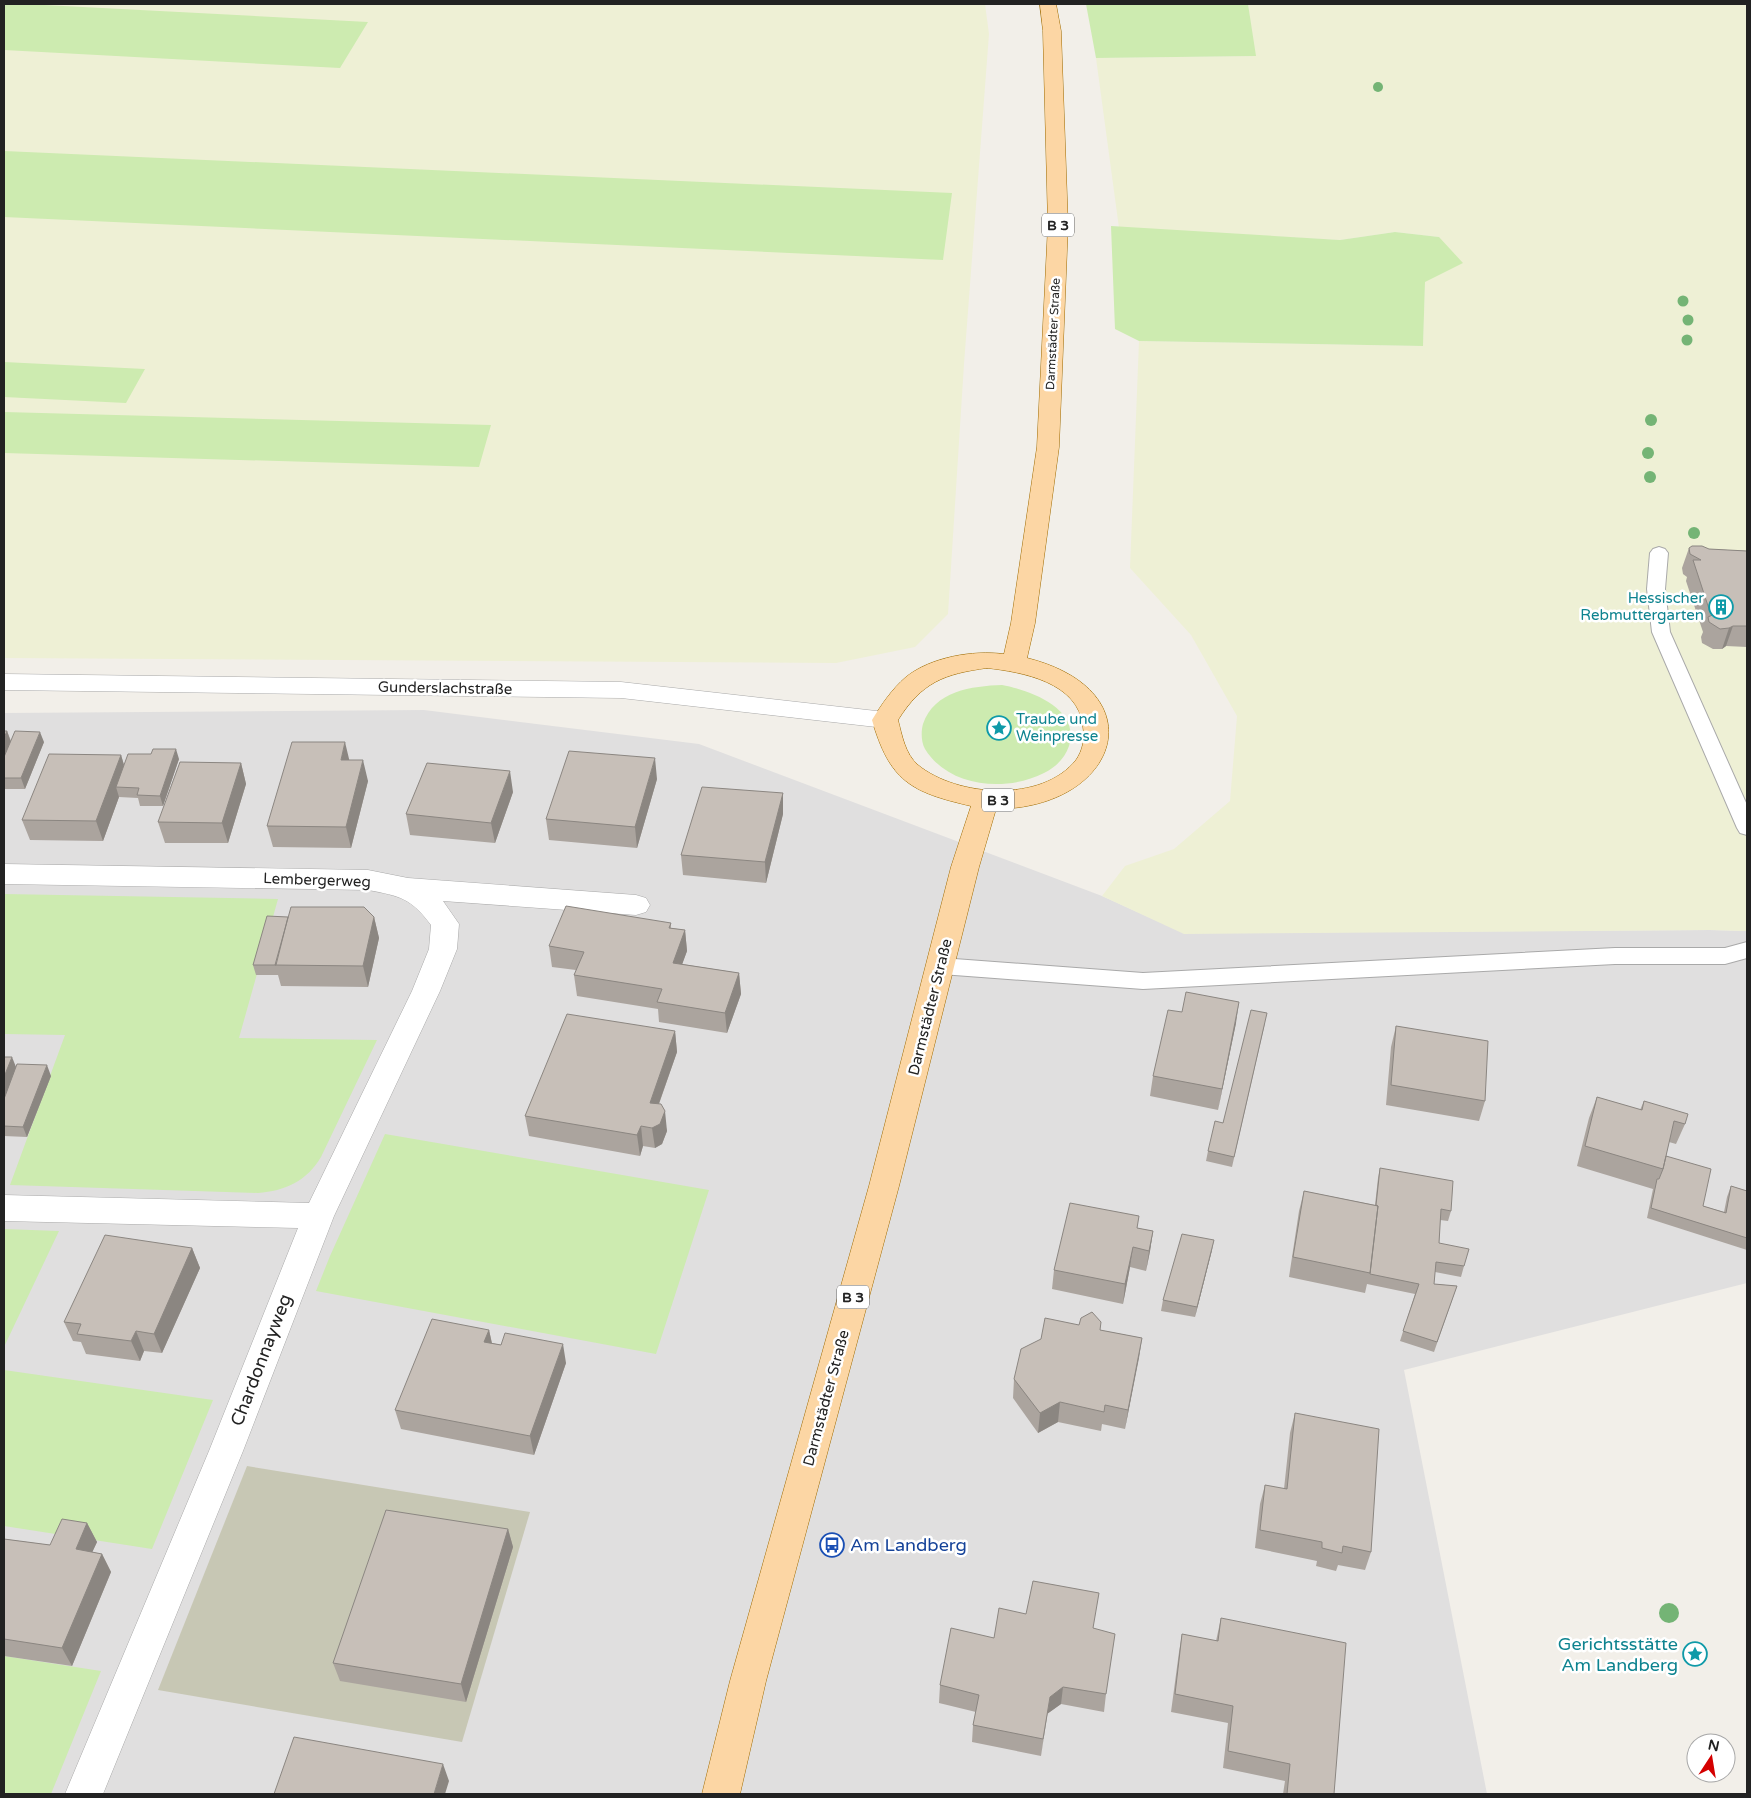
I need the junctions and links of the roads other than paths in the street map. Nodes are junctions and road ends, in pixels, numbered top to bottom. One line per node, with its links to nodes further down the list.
1 (1048, 4): 3 (main road, Darmstädter Straße / B 3)
2 (1659, 553): 7 (lane)
3 (1014, 662): 5 (main road, B 3); 6 (main road, B 3)
4 (4, 682): 5 (street, Gunderslachstraße)
5 (885, 720): 6 (main road, B 3)
6 (986, 800): 12 (main road, Darmstädter Straße / B 3)
7 (1747, 828)
8 (4, 874): 9 (street, Lembergerweg)
9 (404, 887): 10 (street); 14 (street, Lembergerweg)
10 (636, 905)
11 (1747, 950): 12 (lane)
12 (941, 966): 16 (main road, Darmstädter Straße / B 3)
13 (4, 1208): 14 (street)
14 (318, 1216): 15 (street, Chardonnayweg)
15 (84, 1794)
16 (721, 1794)

